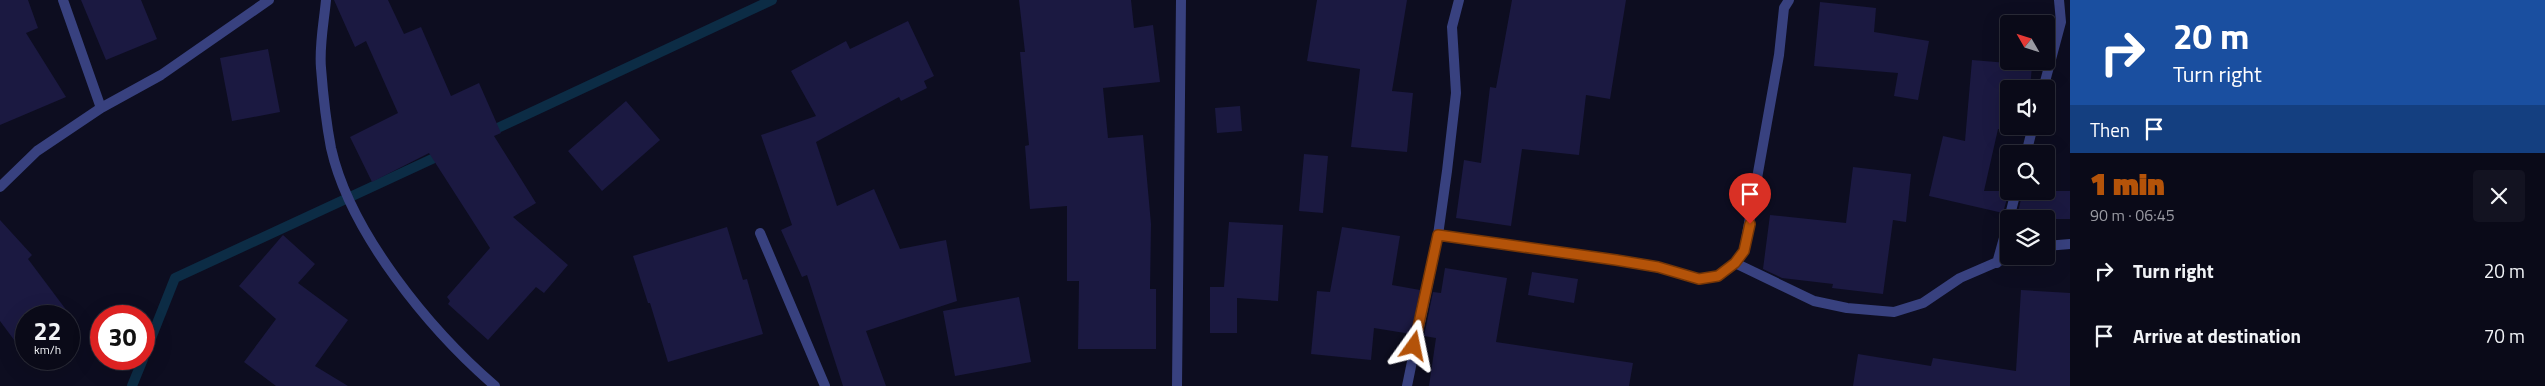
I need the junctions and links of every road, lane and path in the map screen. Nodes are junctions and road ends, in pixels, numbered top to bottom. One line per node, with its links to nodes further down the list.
1 (63, 0): 9 (street)
2 (269, 0): 9 (street)
3 (326, 0): 18 (street)
4 (1182, 0): 20 (street)
5 (1459, 0): 12 (street)
6 (1789, 0): 16 (street)
7 (2059, 0): 8 (street)
8 (2045, 80)
9 (101, 108): 10 (street)
10 (0, 187)
11 (760, 233): 19 (street)
12 (1438, 235): 16 (street); 21 (street)
13 (2070, 244): 14 (street)
14 (2055, 245)
15 (2000, 255): 17 (street)
16 (1735, 263): 17 (street)
17 (1998, 263)
18 (494, 386)
19 (825, 386)
20 (1177, 386)
21 (1406, 386)

